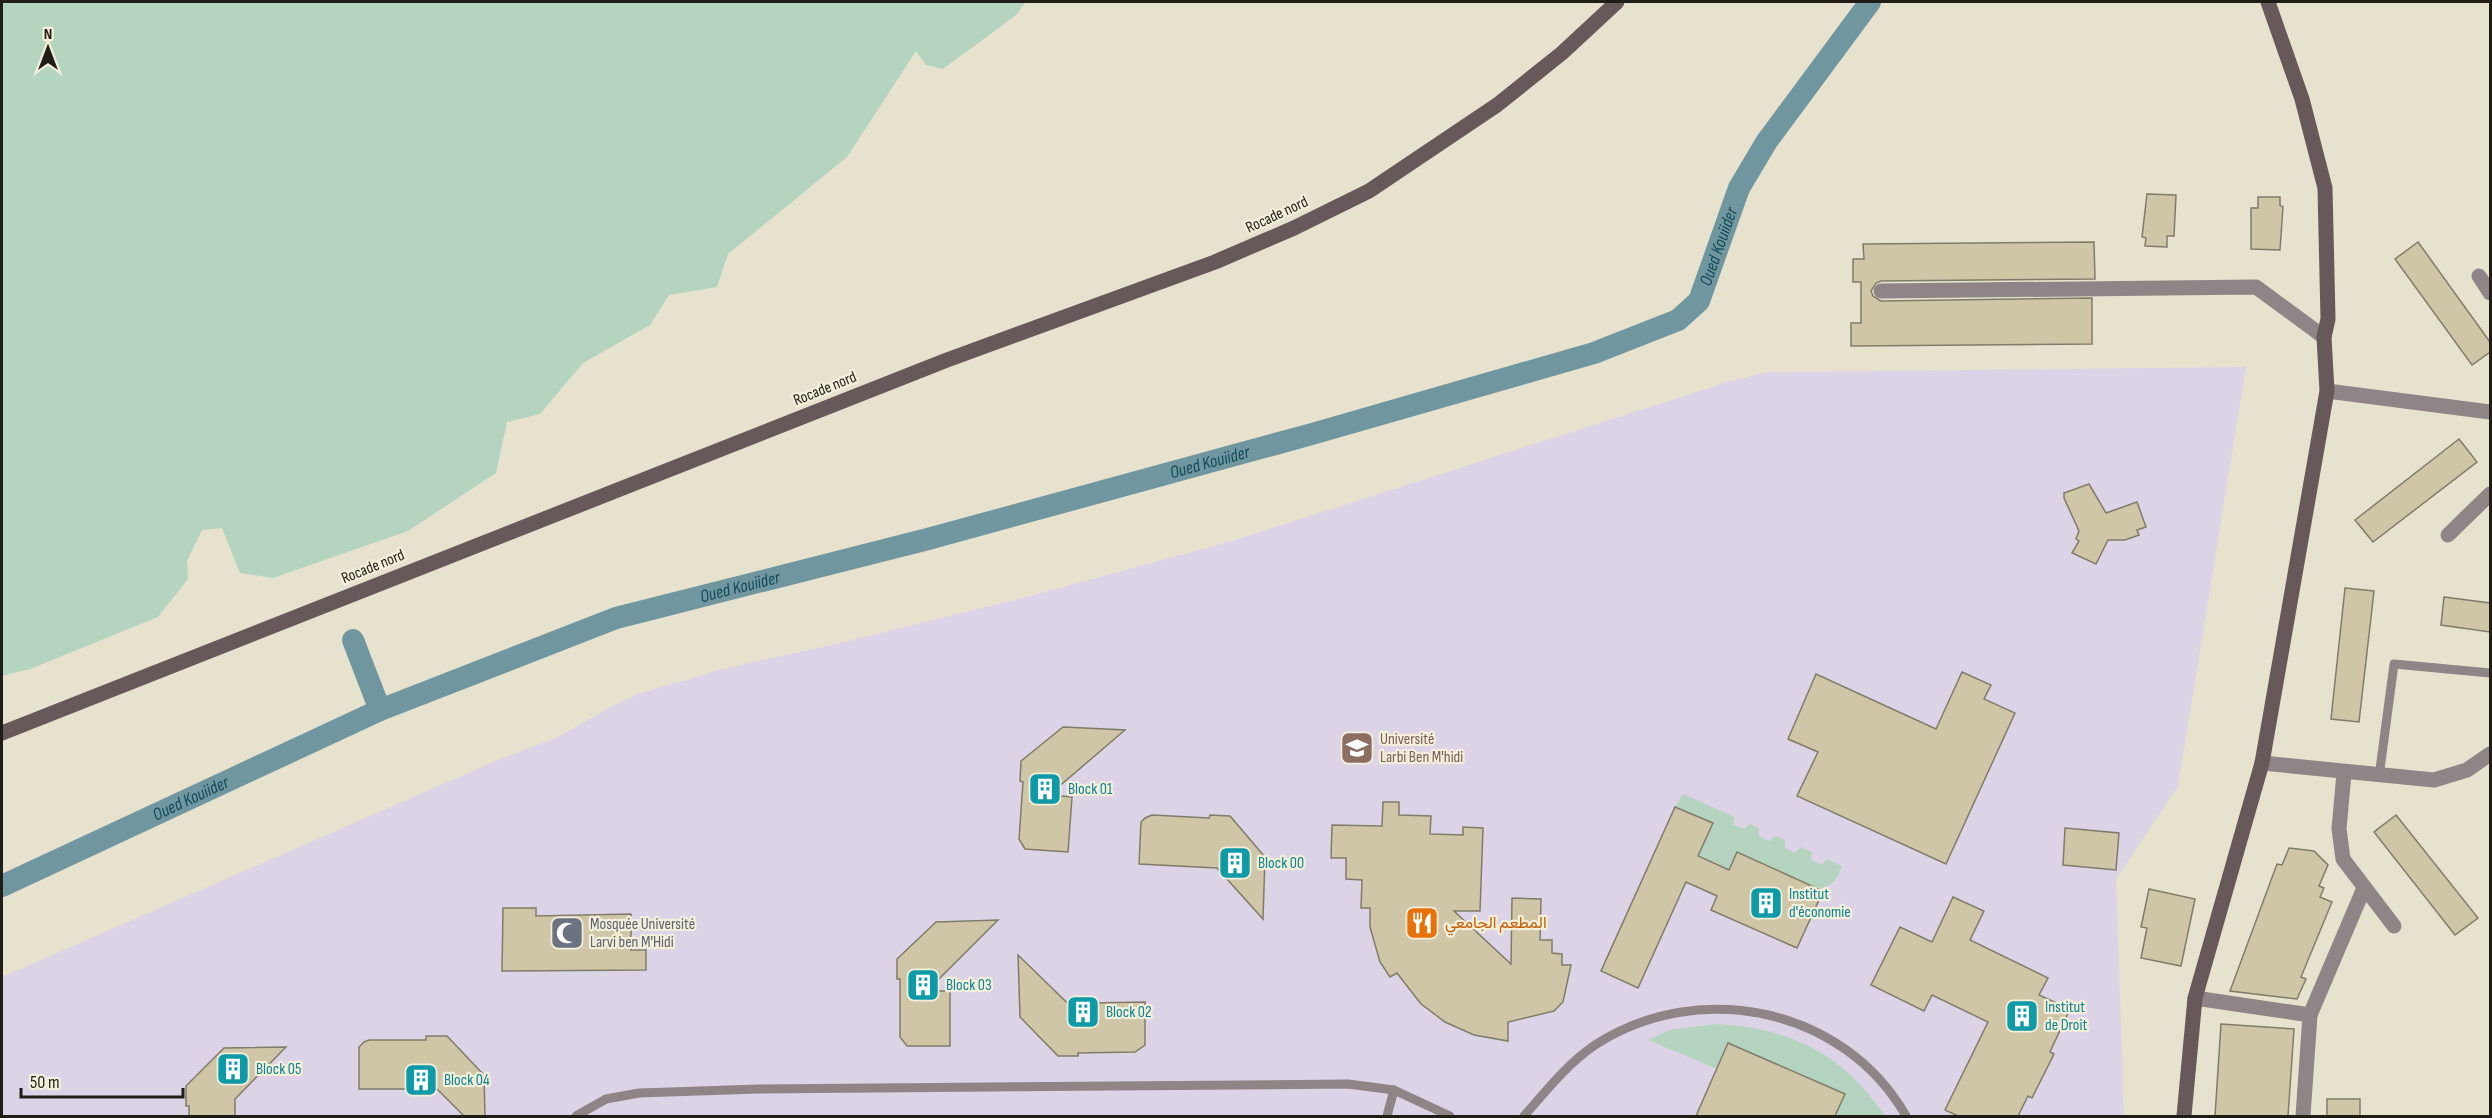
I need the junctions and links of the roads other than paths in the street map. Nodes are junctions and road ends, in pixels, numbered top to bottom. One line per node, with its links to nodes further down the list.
1 (1617, 2): 12 (main road, Rocade nord)
2 (2268, 2): 6 (main road)
3 (2479, 276): 5 (street)
4 (1881, 291): 6 (street)
5 (2490, 293)
6 (2324, 337): 7 (main road)
7 (2327, 391): 8 (street); 14 (main road)
8 (2490, 412)
9 (2490, 494): 10 (street)
10 (2448, 535)
11 (2490, 673): 16 (lane)
12 (2, 733)
13 (2490, 754): 16 (street)
14 (2262, 763): 15 (street); 19 (main road)
15 (2344, 773): 16 (street); 17 (street)
16 (2379, 777)
17 (2364, 888): 18 (street); 20 (street)
18 (2394, 926)
19 (2195, 998): 20 (street); 27 (main road)
20 (2310, 1015): 28 (street)
21 (1394, 1090): 22 (lane); 23 (lane); 24 (lane)
22 (576, 1116)
23 (1387, 1116)
24 (1450, 1116)
25 (1524, 1116): 26 (lane)
26 (1906, 1116)
27 (2184, 1116)
28 (2303, 1116)

